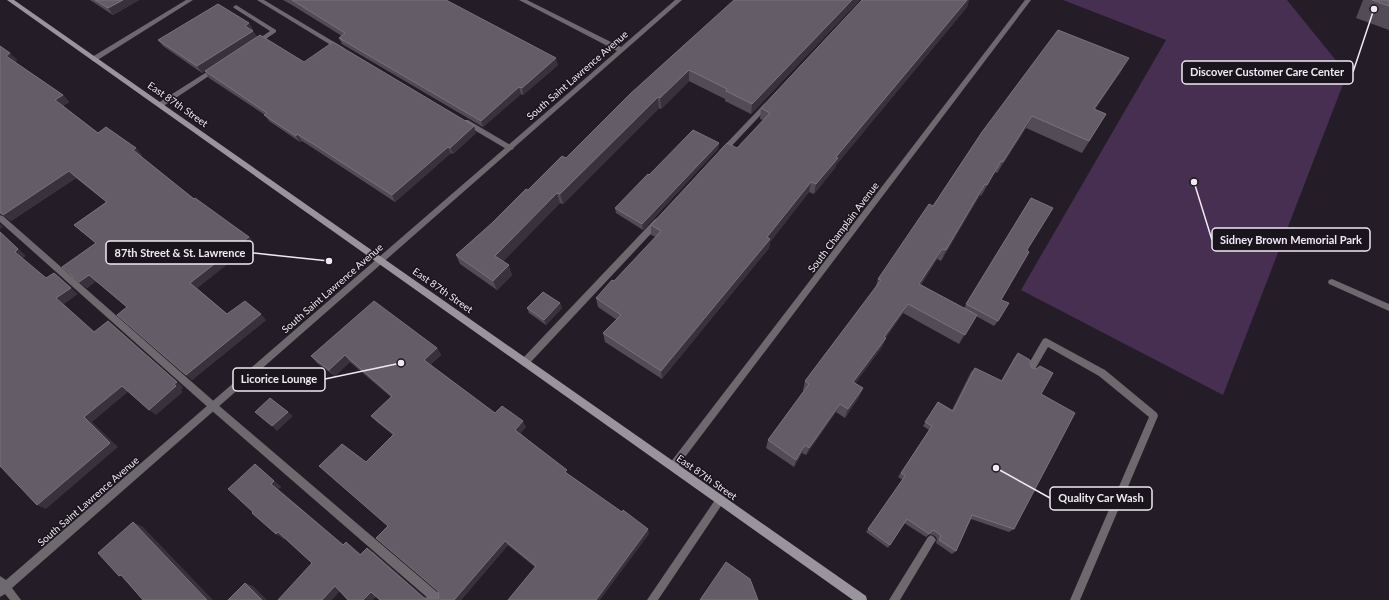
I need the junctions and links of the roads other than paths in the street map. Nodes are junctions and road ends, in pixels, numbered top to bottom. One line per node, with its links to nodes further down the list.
1 (10, 0): 11 (main road, East 87th Street)
2 (190, 0): 11 (street)
3 (260, 0): 10 (street)
4 (522, 0): 9 (street)
5 (679, 0): 9 (street, South Saint Lawrence Avenue)
6 (1028, 0): 26 (street, South Champlain Avenue)
7 (236, 7): 8 (street)
8 (249, 47)
9 (621, 50): 16 (street, South Saint Lawrence Avenue)
10 (349, 52)
11 (94, 59): 14 (main road, East 87th Street)
12 (224, 64): 14 (street)
13 (773, 98): 17 (street)
14 (160, 105): 20 (main road, East 87th Street)
15 (457, 117): 16 (street)
16 (510, 148): 20 (street, South Saint Lawrence Avenue)
17 (718, 156)
18 (664, 214): 23 (street)
19 (0, 218): 25 (street)
20 (381, 260): 23 (main road, East 87th Street); 25 (street, South Saint Lawrence Avenue)
21 (1332, 282): 22 (street)
22 (1389, 308)
23 (525, 362): 26 (main road, East 87th Street)
24 (1031, 368): 35 (street)
25 (214, 407): 29 (street, South Saint Lawrence Avenue); 31 (street)
26 (673, 466): 27 (main road, East 87th Street)
27 (720, 500): 32 (street); 33 (main road, East 87th Street)
28 (931, 540): 34 (street)
29 (2, 587): 30 (street)
30 (16, 600)
31 (438, 600)
32 (652, 600)
33 (862, 600)
34 (894, 600)
35 (1074, 600)

